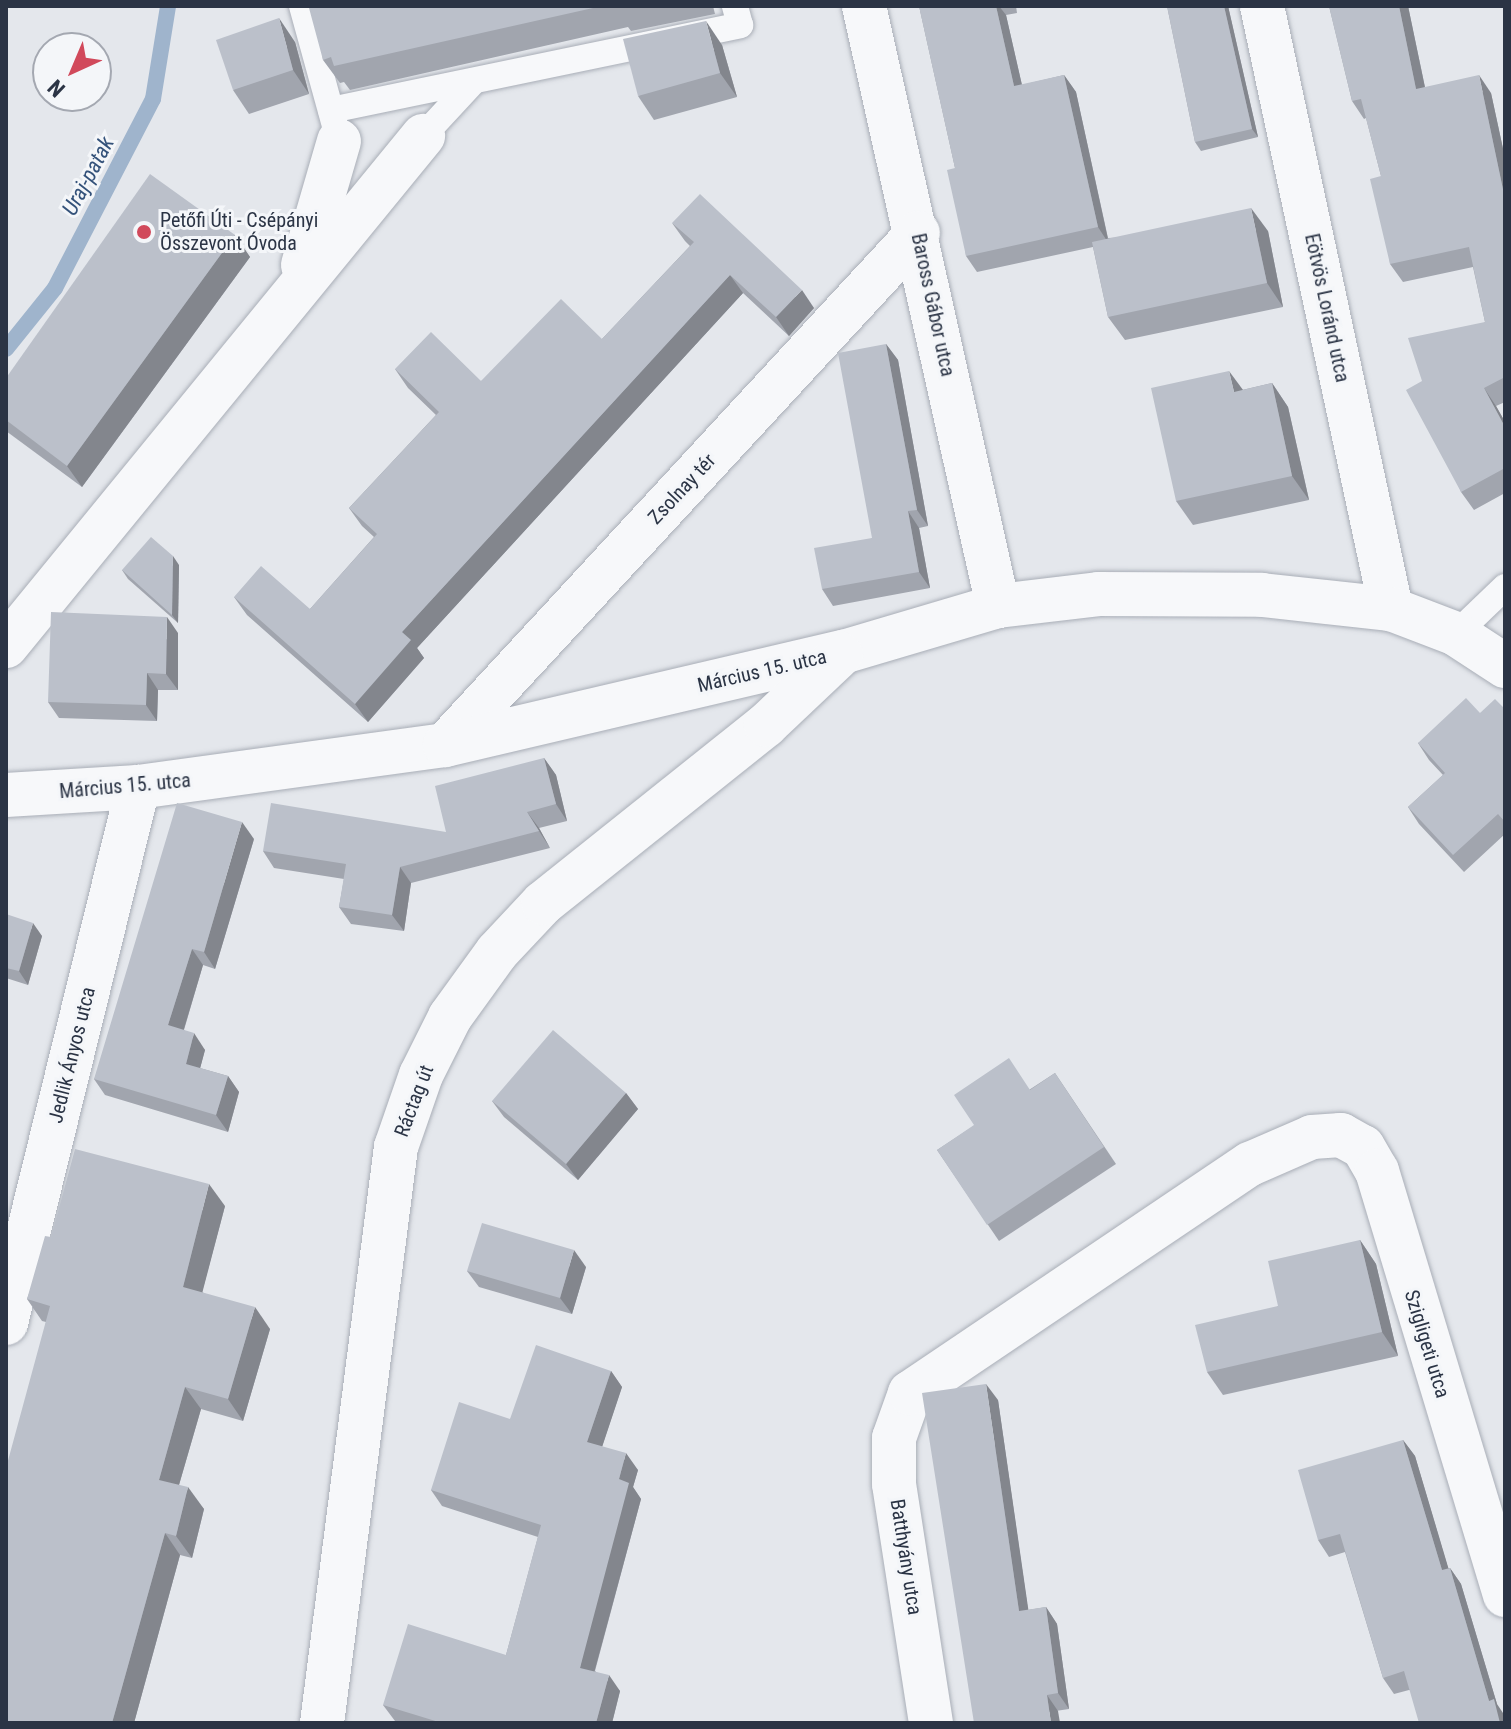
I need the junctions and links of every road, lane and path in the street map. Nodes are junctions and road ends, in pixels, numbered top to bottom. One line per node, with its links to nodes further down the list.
1 (302, 6): 6 (lane)
2 (735, 6): 5 (lane)
3 (864, 6): 8 (street, Baross Gábor utca)
4 (1262, 6): 12 (street, Eötvös Loránd utca)
5 (474, 81): 6 (lane); 7 (lane)
6 (335, 125): 9 (street)
7 (423, 136): 9 (street)
8 (918, 233): 11 (street, Baross Gábor utca); 17 (street, Zsolnay tér)
9 (294, 292): 14 (street)
10 (1505, 587): 13 (lane)
11 (998, 606): 12 (street, Március 15. utca); 15 (street, Március 15. utca)
12 (1391, 609): 13 (street, Március 15. utca)
13 (1456, 634): 16 (street, Március 15. utca)
14 (6, 646)
15 (843, 652): 17 (street, Március 15. utca); 23 (street, Ráctag út)
16 (1505, 666)
17 (445, 745): 18 (street, Március 15. utca)
18 (138, 787): 19 (street, Március 15. utca); 20 (street, Jedlik Ányos utca)
19 (6, 795)
20 (6, 1323)
21 (910, 1393): 22 (street, Szigligeti utca); 24 (street, Batthyány utca)
22 (1505, 1595)
23 (322, 1723)
24 (931, 1723)

